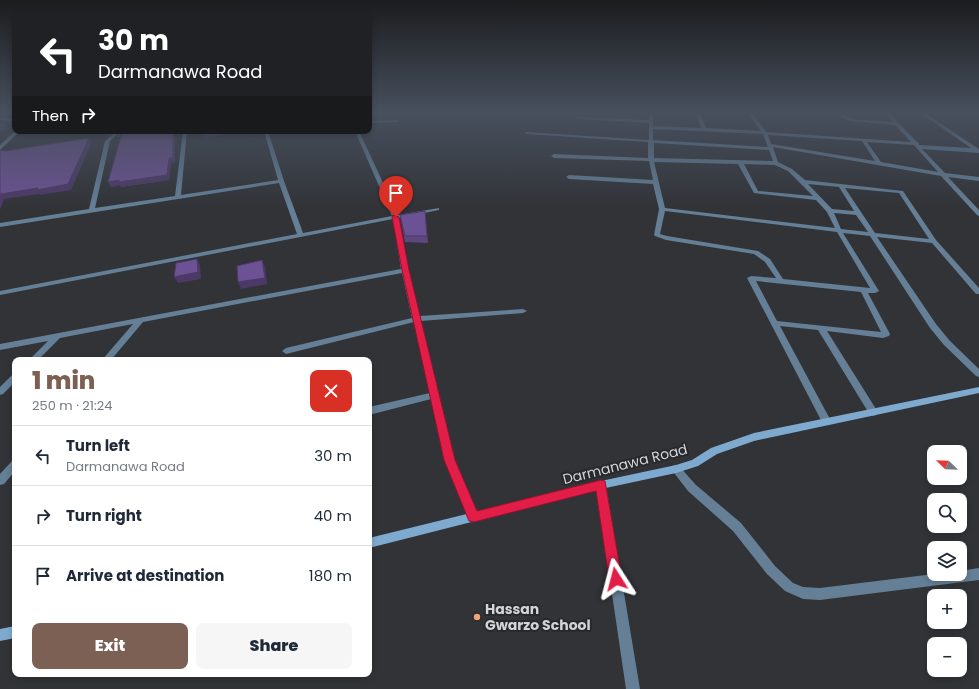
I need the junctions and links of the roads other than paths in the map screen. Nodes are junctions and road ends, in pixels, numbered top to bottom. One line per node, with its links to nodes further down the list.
1 (107, 144): 30 (street)
2 (184, 144): 26 (street)
3 (270, 144): 22 (street)
4 (363, 144): 34 (street)
5 (651, 144): 15 (street)
6 (702, 144): 12 (street)
7 (769, 144): 12 (street)
8 (866, 144): 18 (street)
9 (901, 144): 11 (street)
10 (969, 144): 13 (street)
11 (918, 146): 13 (street); 19 (street)
12 (770, 147): 17 (street); 18 (street)
13 (978, 150)
14 (554, 156): 15 (street)
15 (651, 160): 16 (street); 23 (street)
16 (740, 162): 17 (street); 27 (street)
17 (776, 163): 24 (street)
18 (879, 163): 19 (street)
19 (945, 175): 21 (street); 33 (street)
20 (569, 177): 23 (street)
21 (979, 179)
22 (281, 181): 26 (street); 37 (street)
23 (656, 182): 29 (street)
24 (803, 182): 25 (street); 27 (street)
25 (840, 185): 32 (street); 39 (street)
26 (178, 196): 30 (street)
27 (819, 198): 31 (street)
28 (437, 209): 34 (street)
29 (662, 209): 36 (street); 41 (street)
30 (92, 210): 35 (street)
31 (830, 211): 32 (street); 36 (street)
32 (859, 213): 38 (street)
33 (979, 214)
34 (396, 217): 37 (street); 40 (street)
35 (0, 225)
36 (840, 231): 38 (street); 42 (street)
37 (301, 235): 44 (street)
38 (873, 235): 39 (street); 55 (street)
39 (934, 240): 43 (street)
40 (406, 270): 46 (street); 47 (street)
41 (780, 280): 42 (street); 48 (street)
42 (863, 290): 49 (street)
43 (979, 292)
44 (0, 293)
45 (523, 310): 46 (street)
46 (417, 318): 52 (street); 59 (street)
47 (139, 322): 50 (street); 54 (street)
48 (775, 323): 49 (street); 62 (street)
49 (820, 328): 61 (street)
50 (57, 337): 51 (street); 53 (street)
51 (0, 347)
52 (286, 351)
53 (36, 357)
54 (109, 357)
55 (979, 374)
56 (12, 380): 58 (street)
57 (979, 390): 61 (street, Darmanawa Road)
58 (0, 392)
59 (435, 395): 60 (street); 67 (street)
60 (372, 410)
61 (873, 412): 62 (street, Darmanawa Road)
62 (826, 421): 64 (street, Darmanawa Road)
63 (12, 468): 65 (street)
64 (676, 469): 66 (street, Darmanawa Road); 69 (street)
65 (0, 482)
66 (601, 485): 67 (street, Darmanawa Road); 72 (street)
67 (474, 517): 68 (street, Darmanawa Road)
68 (372, 542)
69 (979, 574)
70 (12, 633): 71 (street)
71 (0, 635)
72 (633, 689)

